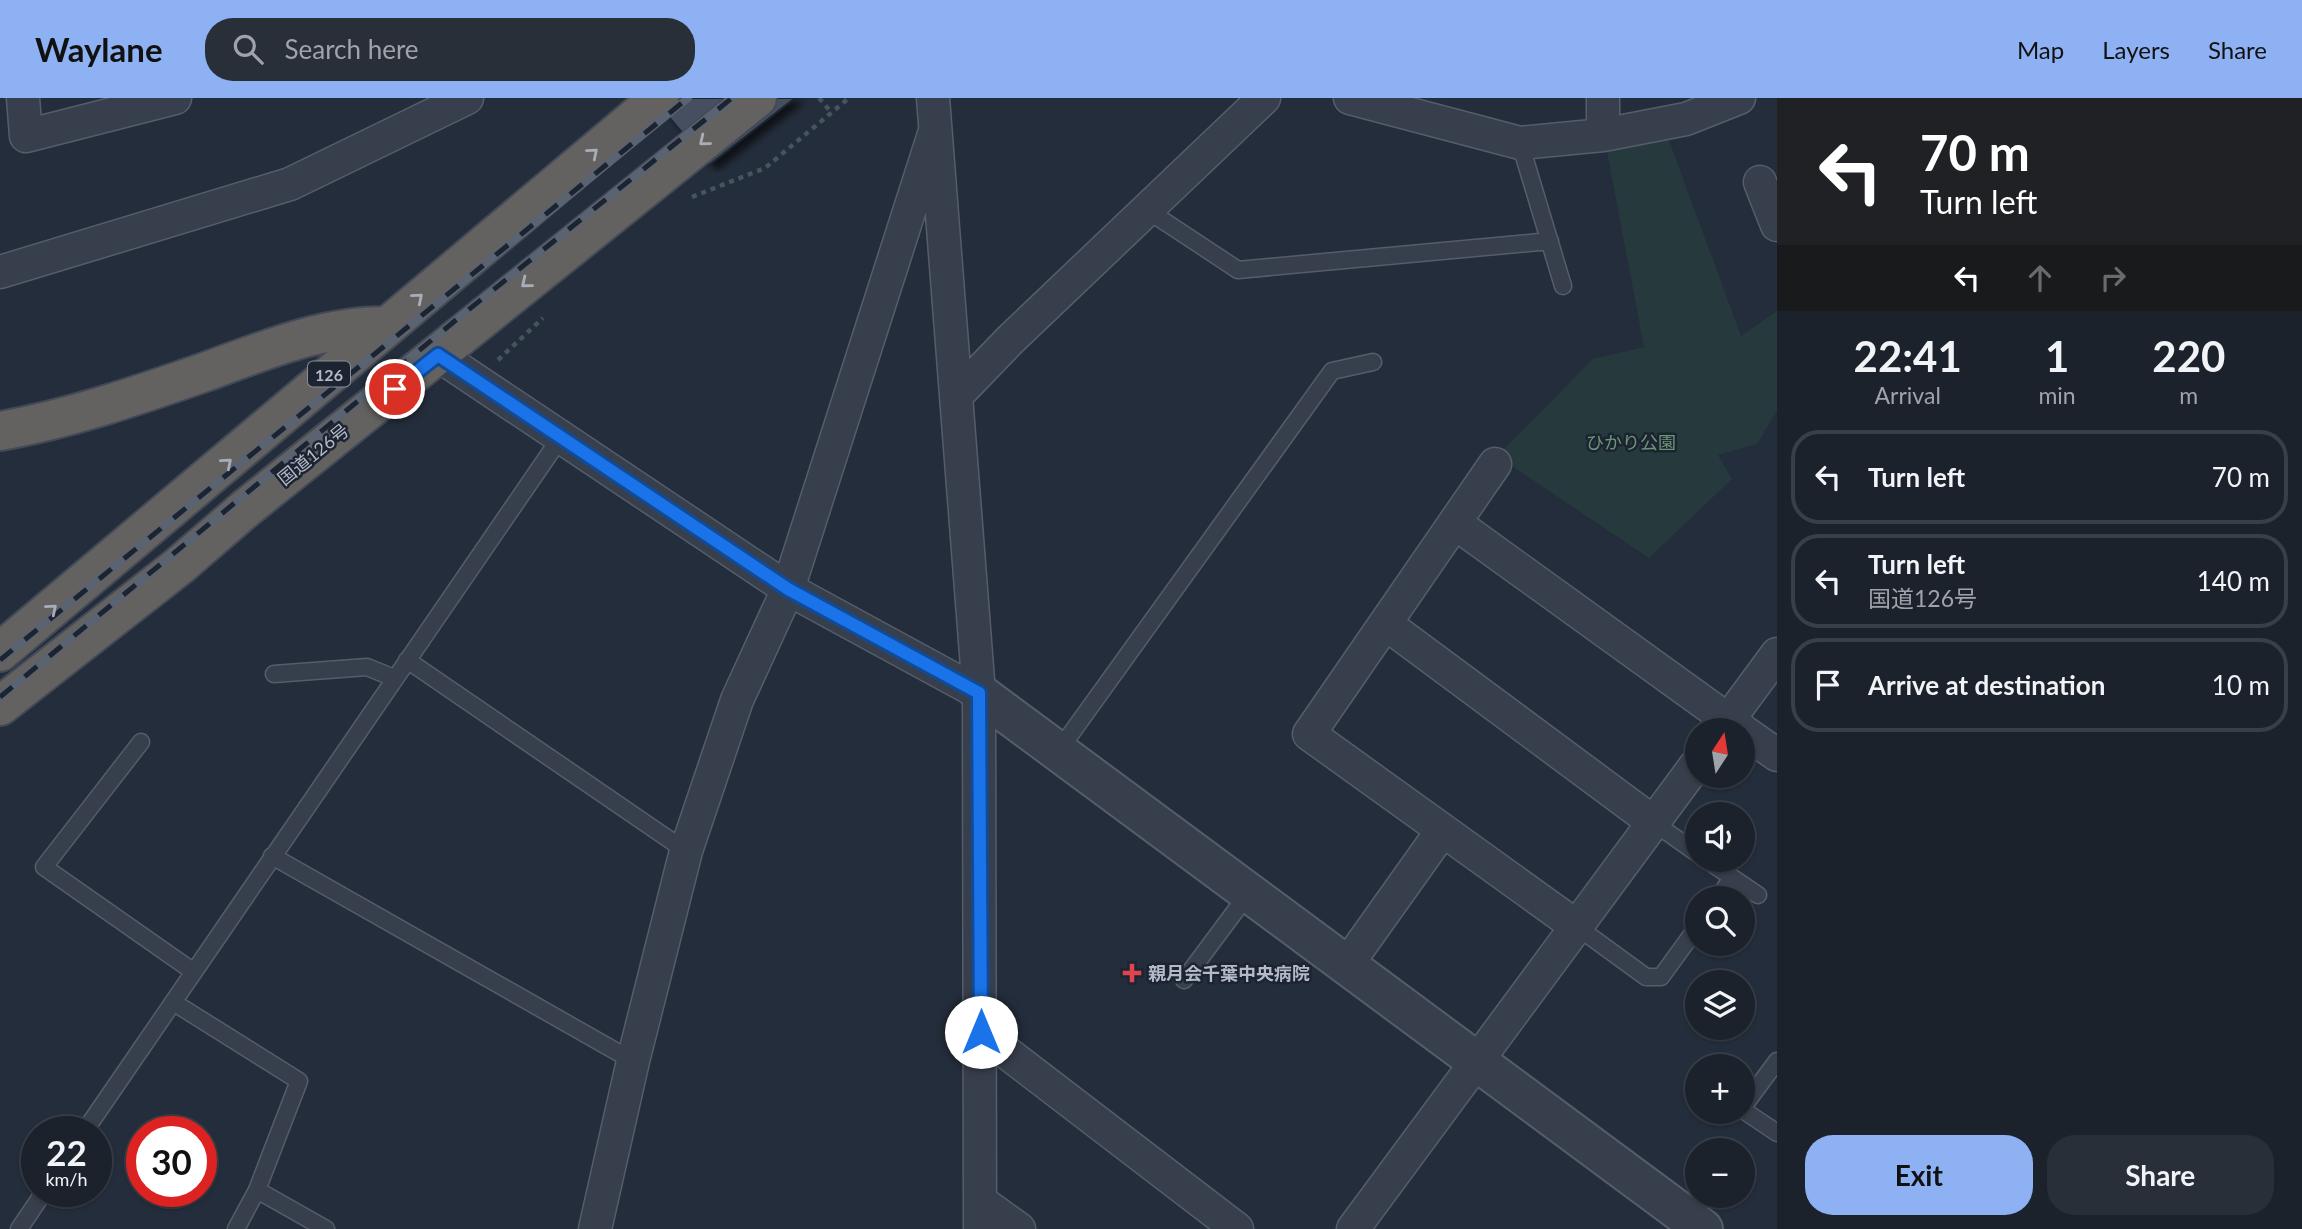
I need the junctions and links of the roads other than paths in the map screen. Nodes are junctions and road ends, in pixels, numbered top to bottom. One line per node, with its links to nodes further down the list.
1 (23, 98): 2 (street)
2 (175, 98)
3 (467, 98): 18 (street)
4 (659, 98): 20 (highway, 126, one-way to 4)
5 (757, 98): 21 (highway, 国道126号, one-way to 21)
6 (933, 98): 11 (street)
7 (1264, 98): 15 (street)
8 (1350, 98): 13 (street)
9 (1603, 98): 12 (street)
10 (1739, 98): 12 (street)
11 (934, 134): 23 (street); 28 (street)
12 (1603, 135): 13 (street)
13 (1520, 143): 17 (lane)
14 (1760, 182): 16 (street)
15 (1147, 210): 17 (lane); 23 (street)
16 (1777, 225)
17 (1550, 241): 19 (lane)
18 (0, 272)
19 (1563, 286)
20 (384, 326): 24 (highway, 126); 30 (highway, 126, one-way to 20)
21 (438, 355): 25 (street); 36 (highway, 国道126号)
22 (1373, 362): 41 (lane)
23 (958, 394): 35 (street)
24 (0, 431)
25 (561, 437): 28 (street); 32 (lane)
26 (1494, 464): 27 (street)
27 (1455, 523): 29 (street); 37 (street)
28 (788, 589): 35 (street); 47 (street)
29 (1386, 624): 44 (street); 45 (street)
30 (0, 652)
31 (1777, 654): 38 (street)
32 (407, 660): 34 (lane); 47 (lane)
33 (274, 674): 34 (lane)
34 (394, 678): 48 (lane)
35 (979, 693): 41 (street); 60 (street)
36 (0, 706)
37 (1719, 718)
38 (1739, 718)
39 (141, 742): 57 (lane)
40 (1755, 742): 42 (street)
41 (1057, 753): 52 (street)
42 (1777, 755)
43 (1685, 779): 44 (street)
44 (1653, 822): 46 (lane); 54 (street)
45 (1442, 831): 54 (street); 56 (street)
46 (1685, 844)
47 (686, 851): 61 (street)
48 (272, 856): 57 (lane); 61 (lane)
49 (1723, 872): 50 (lane)
50 (1731, 878): 51 (lane); 53 (lane)
51 (1726, 886)
52 (1248, 894): 56 (street); 58 (lane)
53 (1758, 895)
54 (1576, 926): 55 (lane); 63 (street)
55 (1685, 944)
56 (1346, 966): 63 (street)
57 (194, 972): 59 (lane)
58 (1184, 979)
59 (173, 1002): 65 (lane); 68 (lane)
60 (981, 1032): 70 (street); 76 (street)
61 (633, 1061): 74 (street)
62 (1777, 1061): 64 (lane)
63 (1476, 1062): 77 (street); 78 (street)
64 (1755, 1091)
65 (96, 1116)
66 (1755, 1117): 67 (lane)
67 (1777, 1133)
68 (257, 1189): 72 (lane); 73 (lane)
69 (34, 1207): 71 (lane)
70 (980, 1215): 75 (street)
71 (19, 1229)
72 (236, 1229)
73 (326, 1229)
74 (595, 1229)
75 (1019, 1229)
76 (1237, 1229)
77 (1353, 1229)
78 (1703, 1229)

